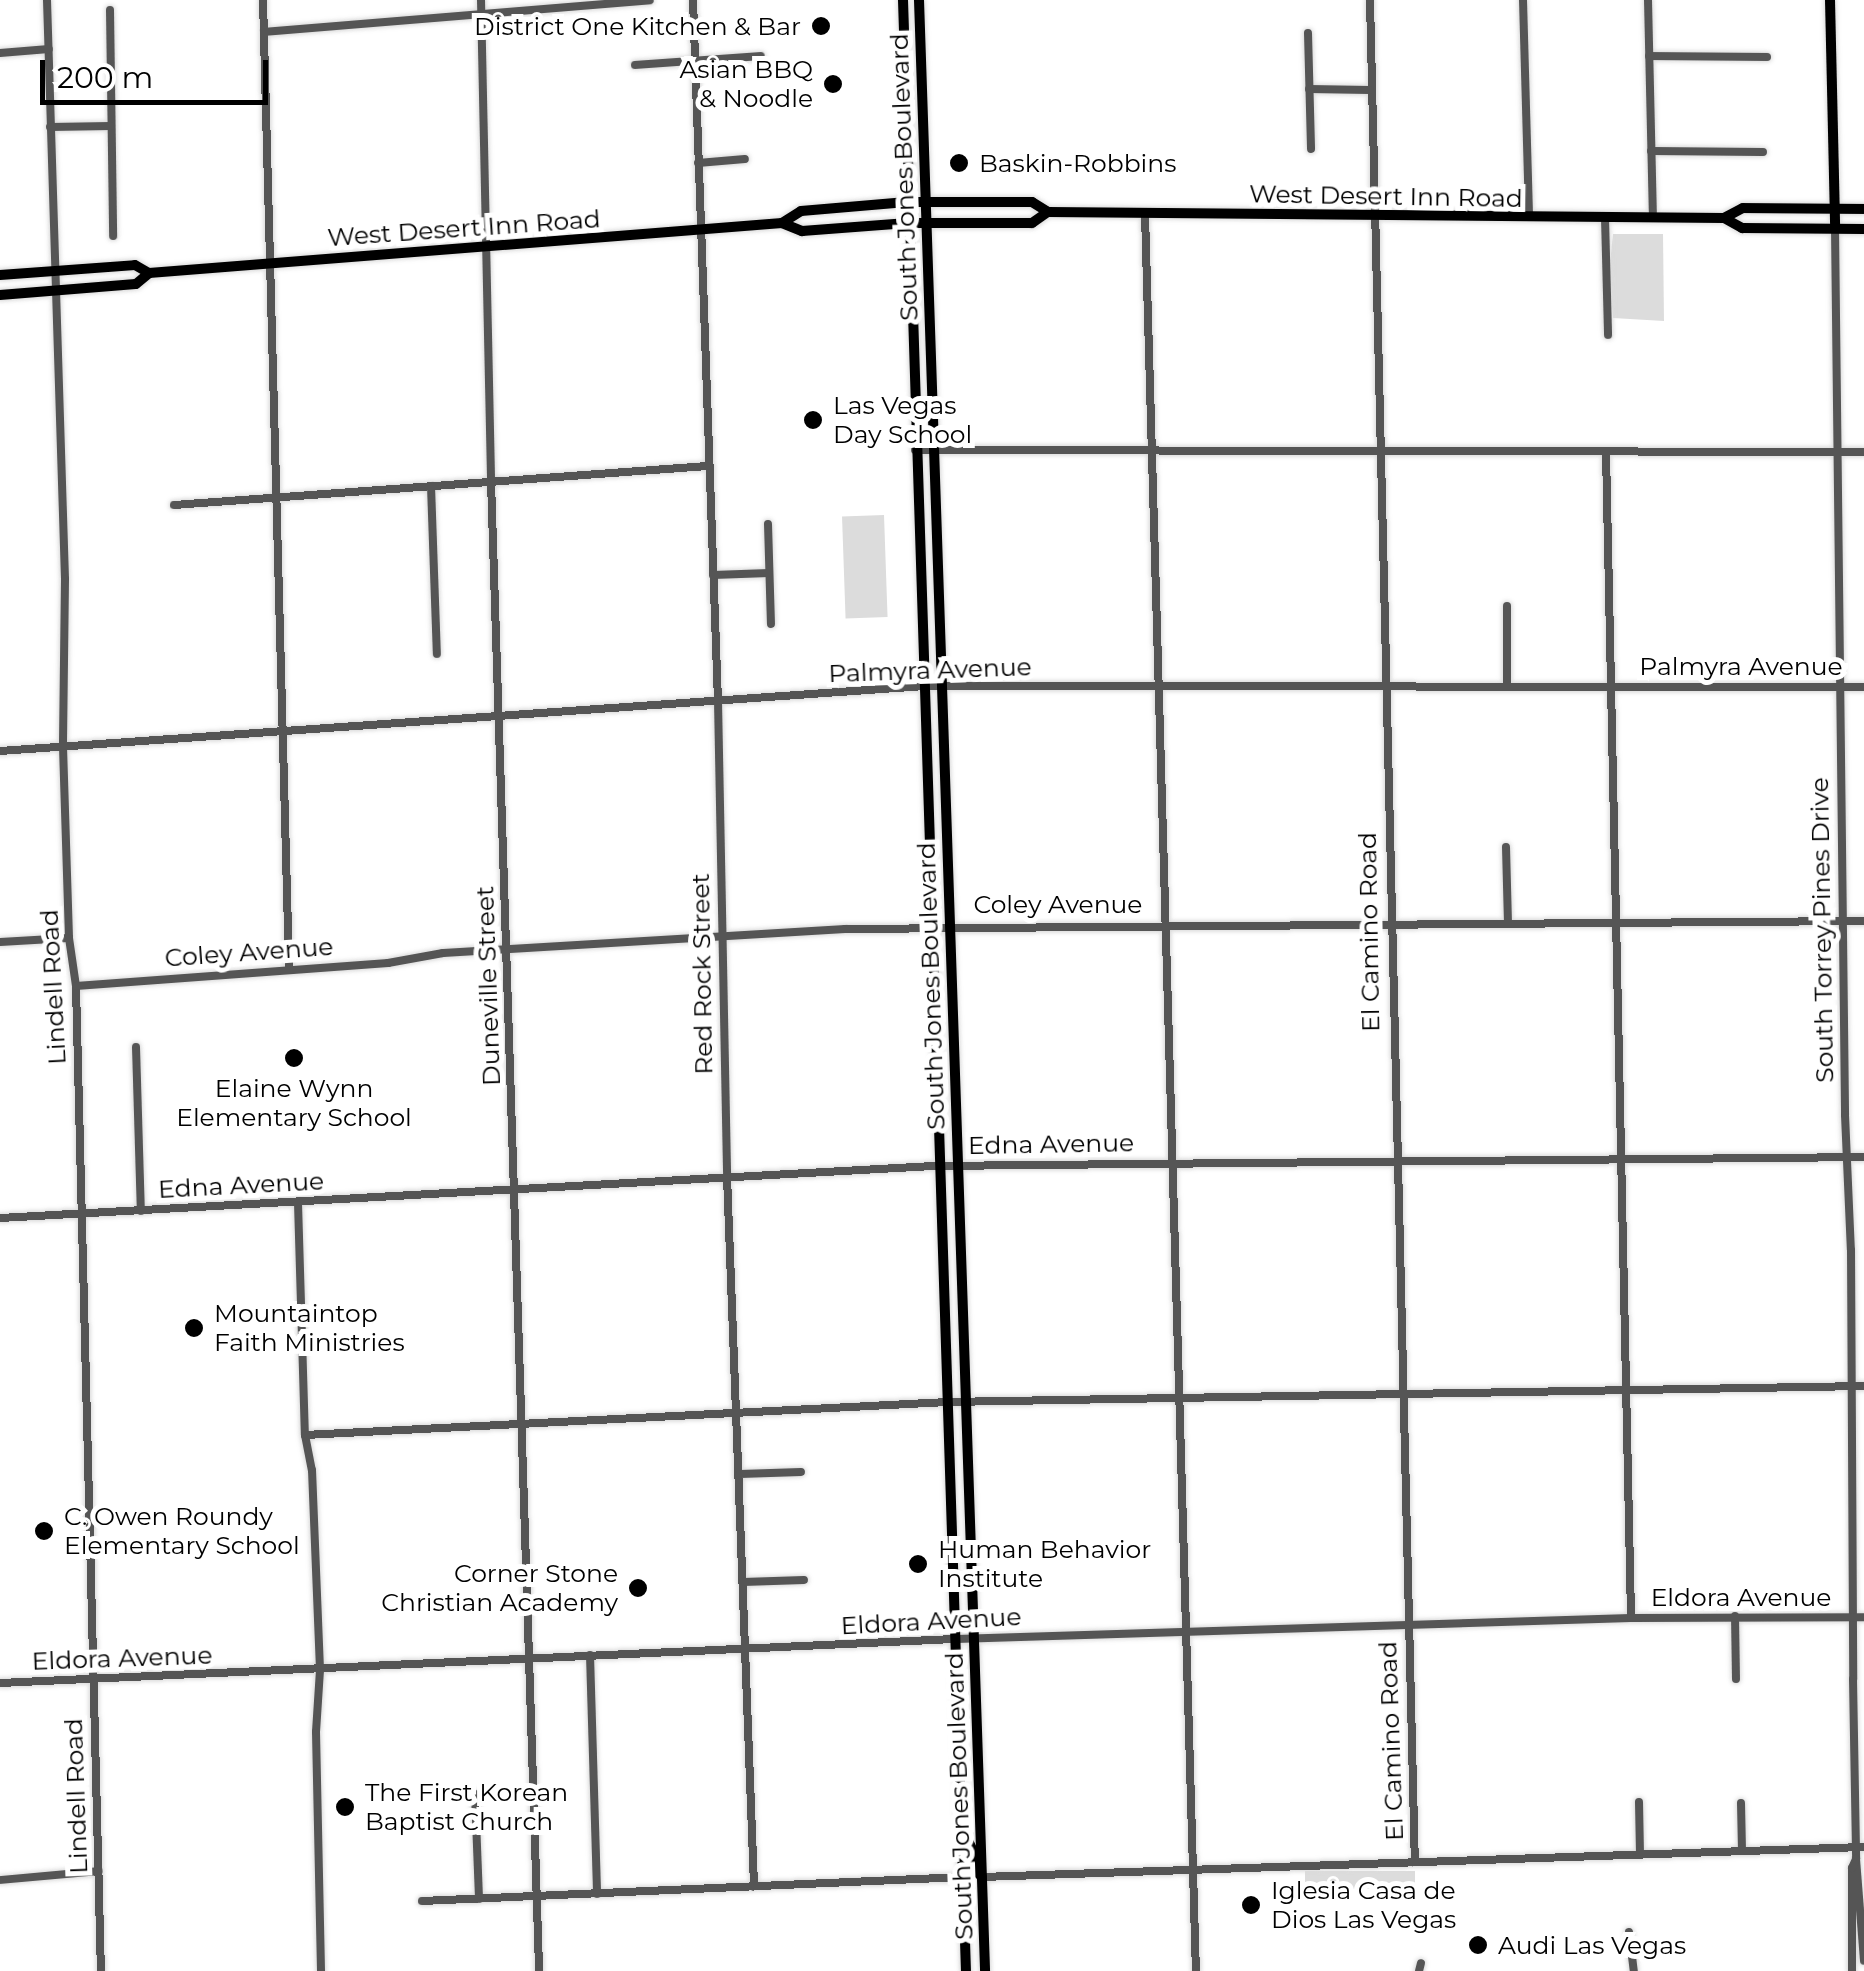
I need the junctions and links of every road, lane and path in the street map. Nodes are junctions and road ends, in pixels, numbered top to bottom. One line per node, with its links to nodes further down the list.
1 (47, 0): 16 (street, Lindell Road)
2 (263, 0): 14 (street)
3 (481, 0): 13 (street, Duneville Street)
4 (650, 0): 13 (street)
5 (693, 0): 21 (street, Red Rock Street)
6 (903, 0): 32 (main road, South Jones Boulevard)
7 (919, 0): 33 (main road, South Jones Boulevard)
8 (1370, 0): 24 (street, El Camino Road)
9 (1523, 0): 39 (street)
10 (1648, 0): 19 (street)
11 (1830, 0): 34 (main road, South Torrey Pines Drive)
12 (110, 10): 25 (street)
13 (481, 15): 14 (street); 50 (street, Duneville Street)
14 (264, 32): 51 (street)
15 (1308, 33): 23 (street)
16 (49, 49): 17 (street); 26 (street, Lindell Road)
17 (0, 53)
18 (760, 56): 21 (street)
19 (1649, 56): 20 (street); 28 (street)
20 (1768, 57)
21 (694, 60): 22 (street); 31 (street, Red Rock Street)
22 (634, 66)
23 (1309, 89): 24 (street); 27 (street)
24 (1370, 90): 38 (street, El Camino Road)
25 (111, 126): 26 (street); 49 (street)
26 (50, 127): 52 (street, Lindell Road)
27 (1311, 149)
28 (1650, 151): 29 (street); 41 (street)
29 (1763, 152)
30 (745, 159): 31 (street)
31 (698, 163): 48 (street, Red Rock Street)
32 (907, 202): 33 (main road, West Desert Inn Road); 43 (main road, West Desert Inn Road); 44 (main road, South Jones Boulevard)
33 (924, 202): 36 (main road, West Desert Inn Road); 45 (main road, South Jones Boulevard)
34 (1834, 209): 35 (main road, West Desert Inn Road); 42 (main road, West Desert Inn Road); 46 (main road, South Torrey Pines Drive)
35 (1864, 209)
36 (1048, 212): 37 (main road, West Desert Inn Road); 45 (main road, West Desert Inn Road)
37 (1145, 214): 38 (main road, West Desert Inn Road); 59 (street)
38 (1376, 216): 39 (main road, West Desert Inn Road); 61 (street, El Camino Road)
39 (1529, 217): 40 (main road, West Desert Inn Road)
40 (1605, 218): 41 (main road, West Desert Inn Road); 57 (street)
41 (1653, 218): 42 (main road, West Desert Inn Road)
42 (1724, 218): 46 (main road, West Desert Inn Road)
43 (782, 223): 44 (main road, West Desert Inn Road); 48 (main road, West Desert Inn Road)
44 (908, 223): 45 (main road, West Desert Inn Road); 58 (main road, South Jones Boulevard)
45 (924, 223): 60 (main road, South Jones Boulevard)
46 (1835, 228): 47 (main road, West Desert Inn Road); 63 (street, South Torrey Pines Drive)
47 (1864, 229)
48 (700, 230): 50 (main road, West Desert Inn Road); 65 (street, Red Rock Street)
49 (112, 236)
50 (486, 247): 51 (main road, West Desert Inn Road); 66 (street, Duneville Street)
51 (270, 263): 53 (main road, West Desert Inn Road); 68 (street)
52 (55, 271): 53 (main road, West Desert Inn Road); 54 (main road, West Desert Inn Road); 55 (street, Lindell Road)
53 (148, 273): 55 (main road, West Desert Inn Road)
54 (0, 276)
55 (56, 290): 56 (main road, West Desert Inn Road); 87 (street, Lindell Road)
56 (0, 295)
57 (1608, 335)
58 (915, 450): 60 (street); 77 (main road, South Jones Boulevard)
59 (1150, 450): 60 (street); 61 (street); 76 (street)
60 (932, 451): 83 (main road, South Jones Boulevard)
61 (1379, 451): 62 (street); 81 (street, El Camino Road)
62 (1606, 452): 63 (street); 79 (street)
63 (1837, 452): 64 (street); 80 (street, South Torrey Pines Drive)
64 (1864, 452)
65 (707, 466): 66 (street); 72 (street, Red Rock Street)
66 (492, 480): 67 (street); 85 (street, Duneville Street)
67 (431, 486): 68 (street); 75 (street)
68 (275, 499): 69 (street); 86 (street)
69 (174, 506)
70 (768, 524): 71 (street)
71 (769, 573): 72 (street); 74 (street)
72 (713, 575): 84 (street, Red Rock Street)
73 (1507, 606): 78 (street)
74 (771, 624)
75 (437, 654)
76 (1157, 685): 81 (street, Palmyra Avenue); 83 (street, Palmyra Avenue); 95 (street)
77 (924, 686): 83 (street, Palmyra Avenue); 84 (street, Palmyra Avenue); 96 (main road, South Jones Boulevard)
78 (1506, 686): 79 (street, Palmyra Avenue); 81 (street, Palmyra Avenue)
79 (1610, 686): 80 (street, Palmyra Avenue); 93 (street)
80 (1839, 686): 82 (street, Palmyra Avenue); 90 (street, South Torrey Pines Drive)
81 (1384, 687): 94 (street, El Camino Road)
82 (1864, 687)
83 (940, 688): 97 (main road, South Jones Boulevard)
84 (718, 701): 85 (street, Palmyra Avenue); 99 (street, Red Rock Street)
85 (499, 718): 86 (street, Palmyra Avenue); 101 (street, Duneville Street)
86 (284, 733): 87 (street, Palmyra Avenue); 102 (street)
87 (64, 747): 88 (street, Palmyra Avenue); 98 (street, Lindell Road)
88 (0, 751)
89 (1506, 847): 92 (street)
90 (1843, 921): 91 (street, Coley Avenue); 93 (street, Coley Avenue); 105 (street, South Torrey Pines Drive)
91 (1864, 921)
92 (1508, 922): 93 (street, Coley Avenue); 94 (street, Coley Avenue)
93 (1617, 922): 107 (street)
94 (1389, 923): 95 (street, Coley Avenue); 108 (street, El Camino Road)
95 (1164, 924): 97 (street, Coley Avenue); 109 (street)
96 (932, 926): 97 (street, Coley Avenue); 99 (street, Coley Avenue); 111 (main road, South Jones Boulevard)
97 (949, 926): 110 (main road, South Jones Boulevard)
98 (69, 938): 100 (street); 103 (street, Lindell Road)
99 (720, 940): 101 (street, Coley Avenue); 112 (street, Red Rock Street)
100 (0, 942)
101 (507, 950): 102 (street, Coley Avenue); 113 (street, Duneville Street)
102 (289, 968): 103 (street, Coley Avenue)
103 (76, 986): 116 (street, Lindell Road)
104 (136, 1047): 115 (street)
105 (1847, 1157): 106 (street, Edna Avenue); 107 (street, Edna Avenue); 118 (street, South Torrey Pines Drive)
106 (1864, 1157)
107 (1622, 1158): 108 (street, Edna Avenue); 120 (street)
108 (1395, 1160): 109 (street, Edna Avenue); 121 (street, El Camino Road)
109 (1170, 1162): 110 (street, Edna Avenue); 122 (street)
110 (957, 1165): 111 (street, Edna Avenue); 124 (main road, South Jones Boulevard)
111 (941, 1166): 112 (street, Edna Avenue); 123 (main road, South Jones Boulevard)
112 (727, 1176): 113 (street, Edna Avenue); 125 (street, Red Rock Street)
113 (514, 1189): 114 (street, Edna Avenue); 126 (street, Duneville Street)
114 (298, 1202): 115 (street, Edna Avenue); 127 (street)
115 (141, 1211): 116 (street, Edna Avenue)
116 (80, 1215): 117 (street, Edna Avenue); 144 (street, Lindell Road)
117 (0, 1218)
118 (1849, 1386): 119 (street); 120 (street); 134 (street, South Torrey Pines Drive)
119 (1864, 1386)
120 (1626, 1391): 121 (street); 135 (street)
121 (1401, 1395): 122 (street); 136 (street, El Camino Road)
122 (1177, 1397): 124 (street); 137 (street)
123 (948, 1402): 124 (street); 125 (street); 138 (main road, South Jones Boulevard)
124 (965, 1402): 139 (main road, South Jones Boulevard)
125 (738, 1412): 126 (street); 129 (street, Red Rock Street)
126 (521, 1424): 127 (street); 142 (street, Duneville Street)
127 (304, 1434): 143 (street)
128 (801, 1472): 129 (street)
129 (740, 1474): 131 (street, Red Rock Street)
130 (804, 1580): 131 (street)
131 (743, 1582): 140 (street, Red Rock Street)
132 (1735, 1616): 134 (street, Eldora Avenue); 135 (street, Eldora Avenue); 145 (street)
133 (1864, 1616): 134 (street, Eldora Avenue)
134 (1852, 1617): 151 (street, South Torrey Pines Drive)
135 (1631, 1618): 136 (street, Eldora Avenue)
136 (1407, 1624): 137 (street, Eldora Avenue); 155 (street, El Camino Road)
137 (1184, 1631): 139 (street, Eldora Avenue); 156 (street)
138 (956, 1638): 139 (street, Eldora Avenue); 140 (street, Eldora Avenue); 150 (main road, South Jones Boulevard)
139 (974, 1638): 158 (main road, South Jones Boulevard)
140 (747, 1650): 141 (street, Eldora Avenue); 161 (street, Red Rock Street)
141 (590, 1655): 142 (street, Eldora Avenue); 162 (street)
142 (528, 1658): 143 (street, Eldora Avenue); 163 (street, Duneville Street)
143 (320, 1670): 144 (street, Eldora Avenue); 171 (street)
144 (92, 1679): 146 (street, Eldora Avenue); 157 (street, Lindell Road)
145 (1736, 1679)
146 (0, 1683)
147 (475, 1794): 164 (street)
148 (1639, 1802): 153 (street)
149 (1741, 1803): 152 (street)
150 (962, 1828): 158 (main road); 159 (main road, South Jones Boulevard)
151 (1860, 1847): 152 (street); 154 (street, South Torrey Pines Drive)
152 (1742, 1851): 153 (street)
153 (1640, 1855): 155 (street)
154 (1856, 1859): 166 (street, South Torrey Pines Drive); 167 (street, South Torrey Pines Drive)
155 (1415, 1862): 156 (street)
156 (1193, 1870): 158 (street); 175 (street)
157 (99, 1871): 160 (street); 170 (street, Lindell Road)
158 (982, 1877): 174 (main road, South Jones Boulevard)
159 (964, 1878): 161 (street); 173 (main road, South Jones Boulevard)
160 (0, 1880)
161 (754, 1886): 162 (street)
162 (597, 1894): 163 (street)
163 (536, 1897): 164 (street); 172 (street, Duneville Street)
164 (479, 1899): 165 (street)
165 (422, 1901)
166 (1850, 1929): 167 (street); 177 (street, South Torrey Pines Drive)
167 (1863, 1929): 169 (street, South Torrey Pines Drive)
168 (1629, 1932): 176 (street)
169 (1864, 1961)
170 (101, 1971)
171 (321, 1971)
172 (538, 1971)
173 (966, 1971)
174 (985, 1971)
175 (1196, 1971)
176 (1634, 1971)
177 (1852, 1971)

